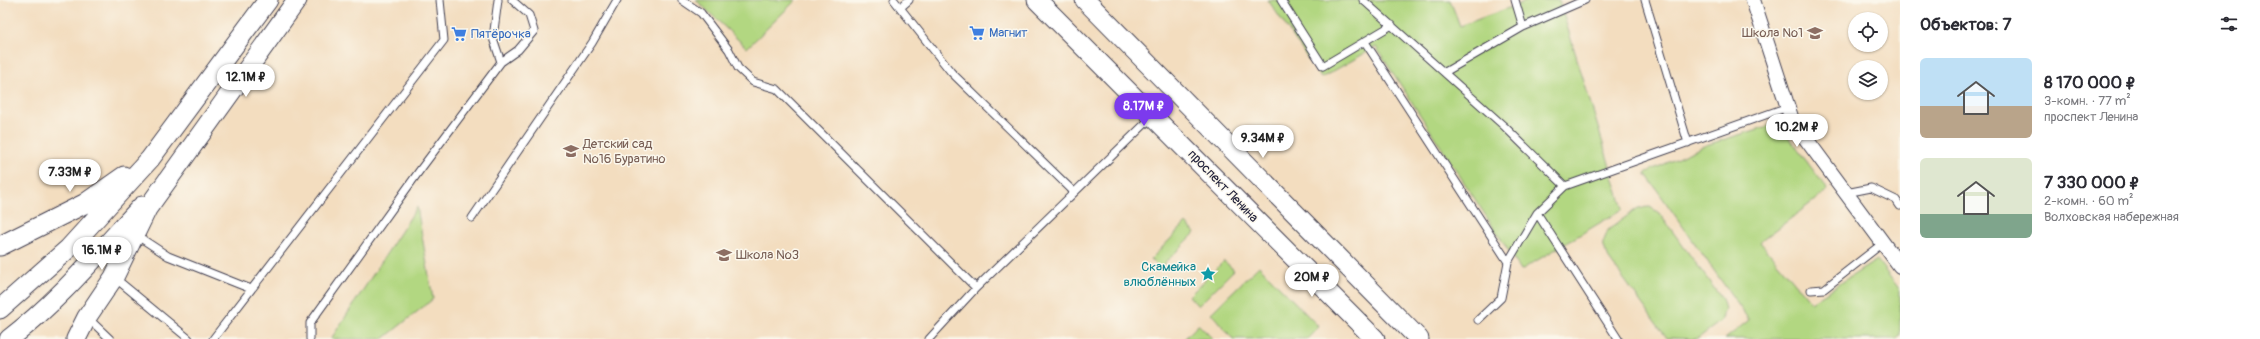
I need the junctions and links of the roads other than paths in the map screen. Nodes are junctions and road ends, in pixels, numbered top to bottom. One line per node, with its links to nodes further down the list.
1 (268, 0): 27 (main road)
2 (297, 0): 28 (main road)
3 (440, 0): 42 (lane)
4 (498, 0): 22 (lane)
5 (512, 0): 22 (lane)
6 (617, 0): 34 (lane)
7 (682, 0): 41 (lane)
8 (894, 0): 18 (lane)
9 (909, 0): 18 (lane)
10 (1038, 0): 25 (main road, проспект Ленина)
11 (1085, 0): 55 (main road)
12 (1281, 0): 21 (lane)
13 (1363, 0): 19 (lane)
14 (1515, 0): 20 (lane)
15 (1585, 0): 20 (lane)
16 (1645, 0): 26 (lane)
17 (1753, 0): 24 (street)
18 (901, 7): 30 (lane)
19 (1392, 26): 21 (lane); 23 (lane)
20 (1523, 27): 23 (lane)
21 (1365, 42): 38 (lane)
22 (501, 62): 52 (lane)
23 (1445, 72): 29 (lane)
24 (1788, 107): 26 (lane); 31 (street)
25 (1154, 115): 30 (lane); 54 (main road, проспект Ленина)
26 (1688, 143): 29 (lane)
27 (150, 159): 37 (main road); 44 (main road)
28 (170, 177): 35 (main road); 47 (main road)
29 (1565, 186): 33 (lane)
30 (1074, 192): 41 (lane)
31 (1846, 193): 32 (lane); 36 (street)
32 (1900, 206)
33 (1538, 212): 38 (lane); 56 (lane)
34 (472, 218)
35 (135, 234): 40 (main road); 42 (lane)
36 (1883, 243): 39 (street); 43 (lane)
37 (0, 246)
38 (1508, 262): 46 (lane)
39 (1900, 266)
40 (114, 277): 45 (main road); 50 (lane)
41 (976, 288): 53 (lane)
42 (251, 289): 51 (lane)
43 (1811, 290)
44 (0, 309)
45 (87, 318): 48 (main road); 49 (lane)
46 (1478, 320)
47 (9, 339)
48 (76, 339)
49 (110, 339)
50 (189, 339)
51 (213, 339)
52 (310, 339)
53 (929, 339)
54 (1375, 339)
55 (1419, 339)
56 (1618, 339)

